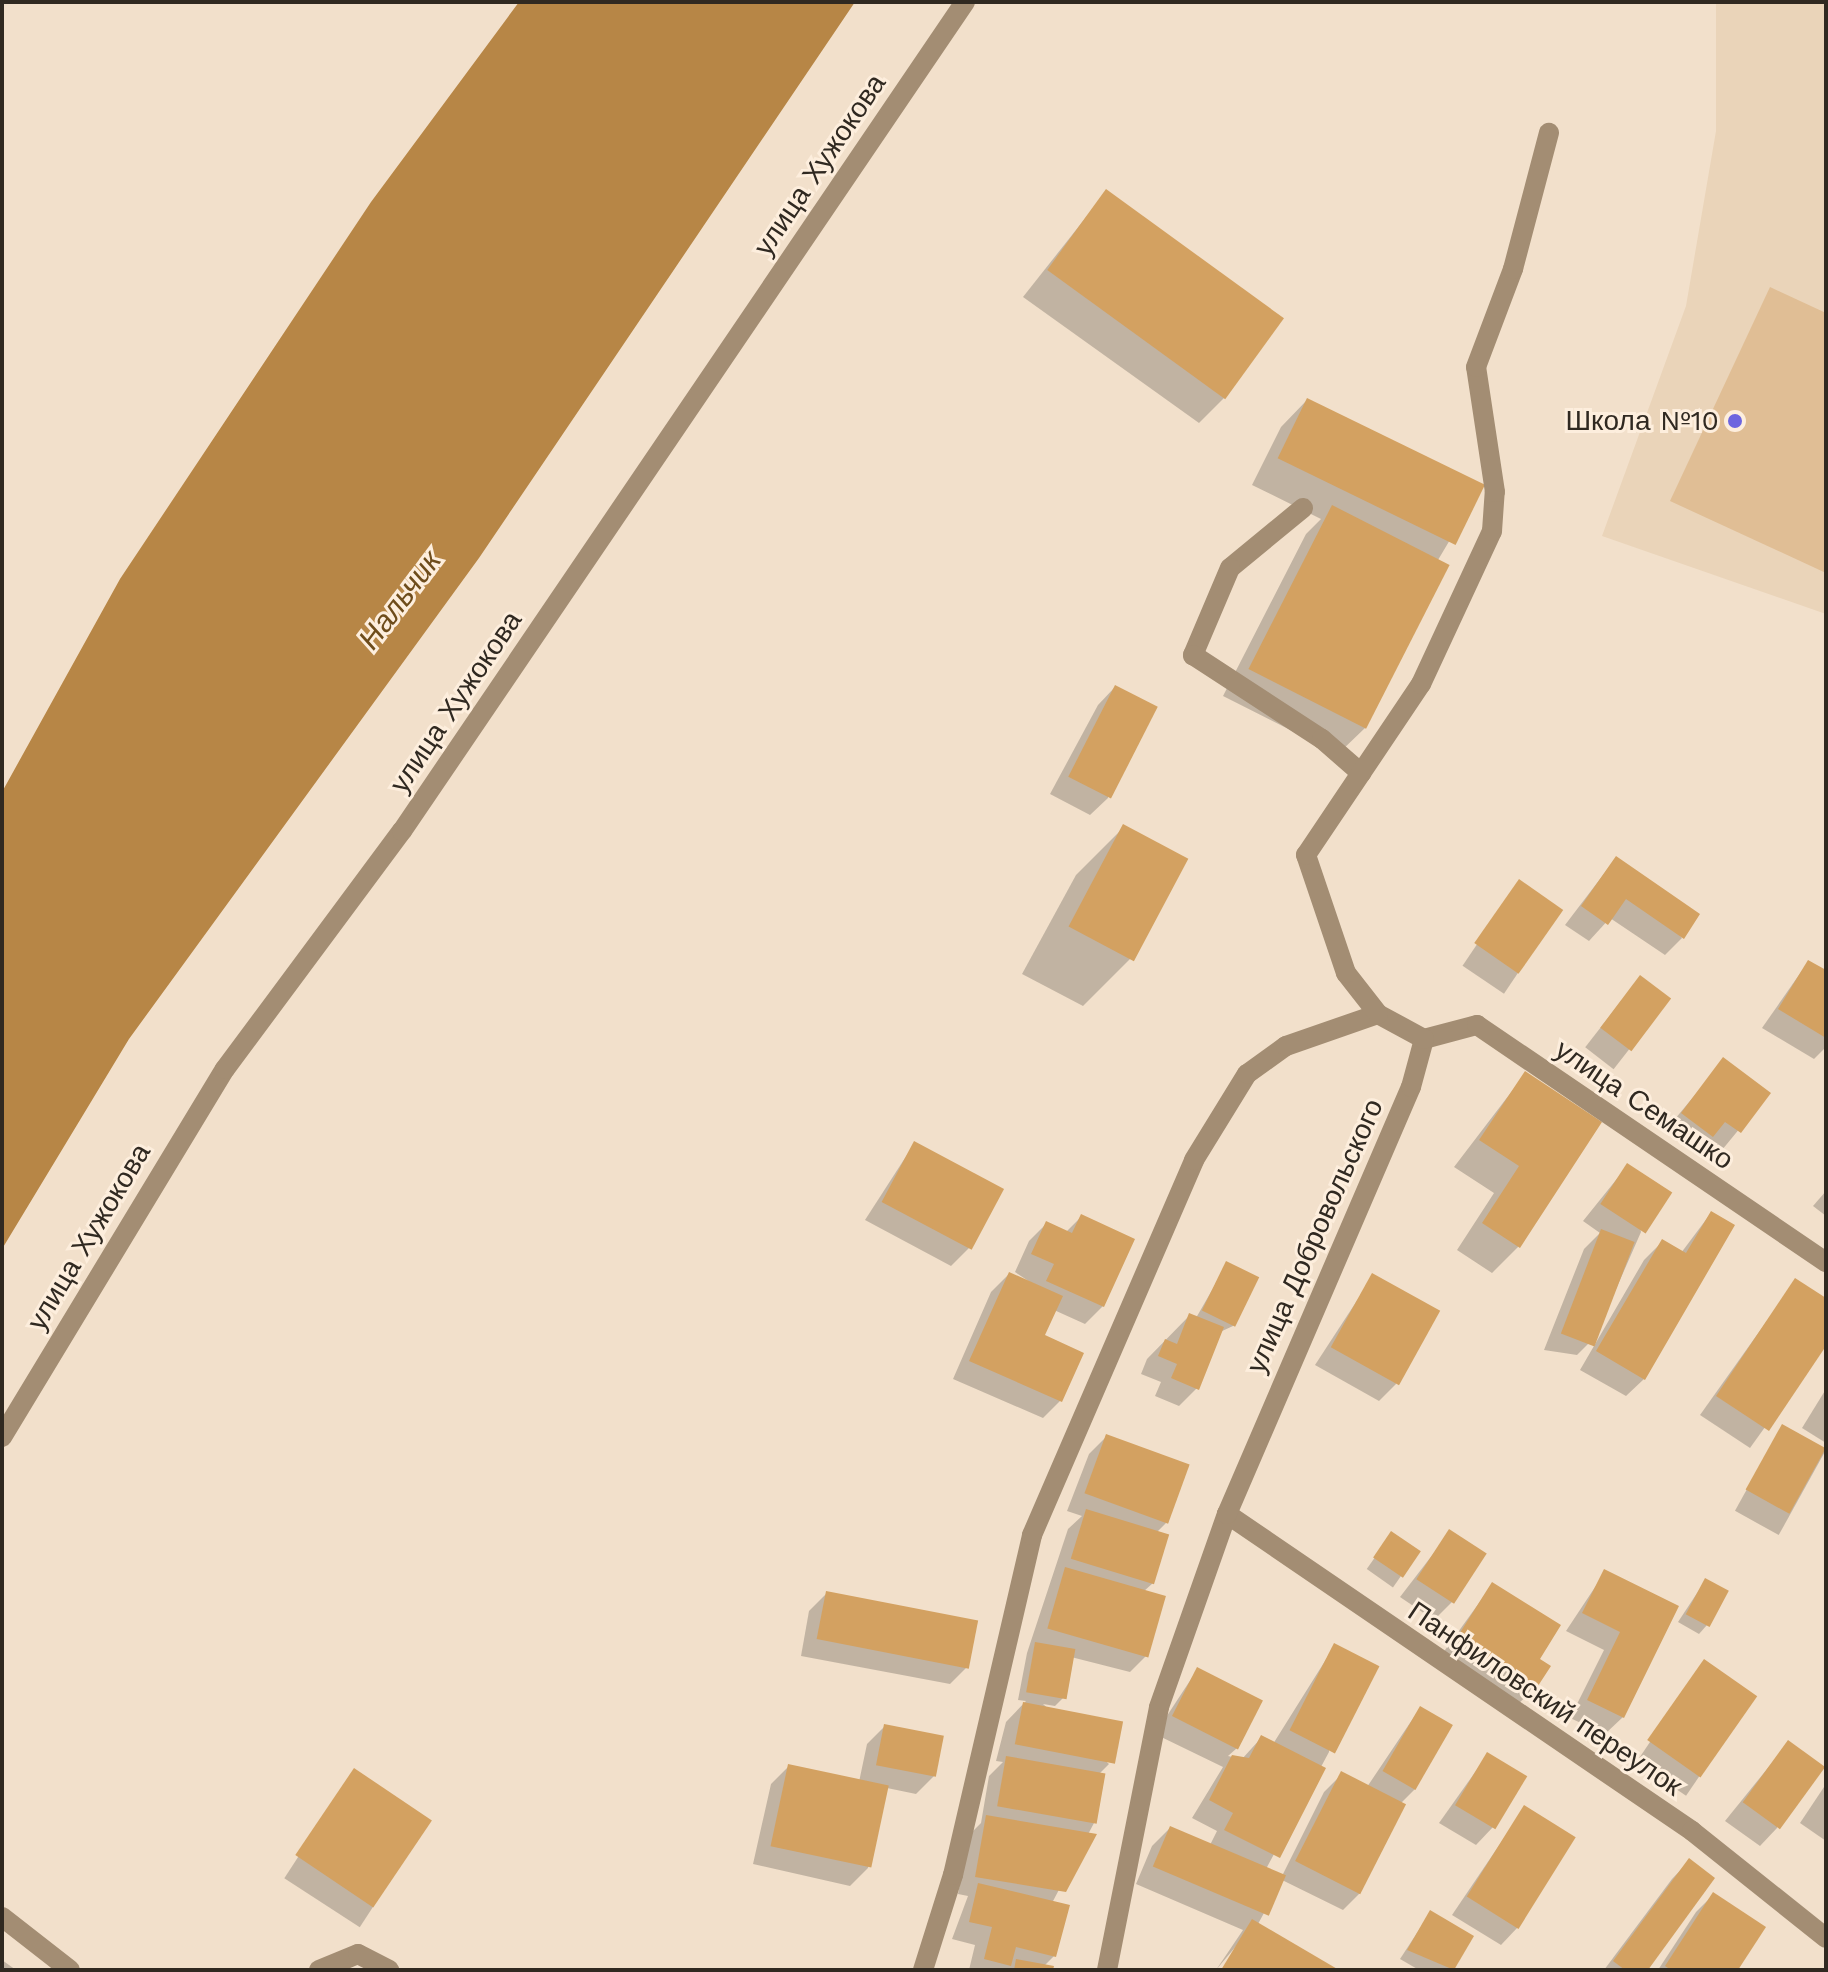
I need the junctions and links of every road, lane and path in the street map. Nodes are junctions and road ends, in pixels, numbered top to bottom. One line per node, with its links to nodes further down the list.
1 (965, 2): 8 (street, улица Хужокова)
2 (1549, 133): 4 (street)
3 (1303, 508): 4 (street)
4 (1361, 773): 5 (street)
5 (1378, 1014): 6 (street); 15 (street)
6 (1424, 1039): 7 (street, улица Семашко); 9 (street, улица Добровольского)
7 (1826, 1262)
8 (2, 1437)
9 (1227, 1514): 11 (street, Панфиловский переулок); 16 (street, улица Добровольского)
10 (2, 1917): 12 (street)
11 (1826, 1938)
12 (70, 1970)
13 (319, 1970): 14 (street)
14 (389, 1970)
15 (923, 1970)
16 (1107, 1970)

